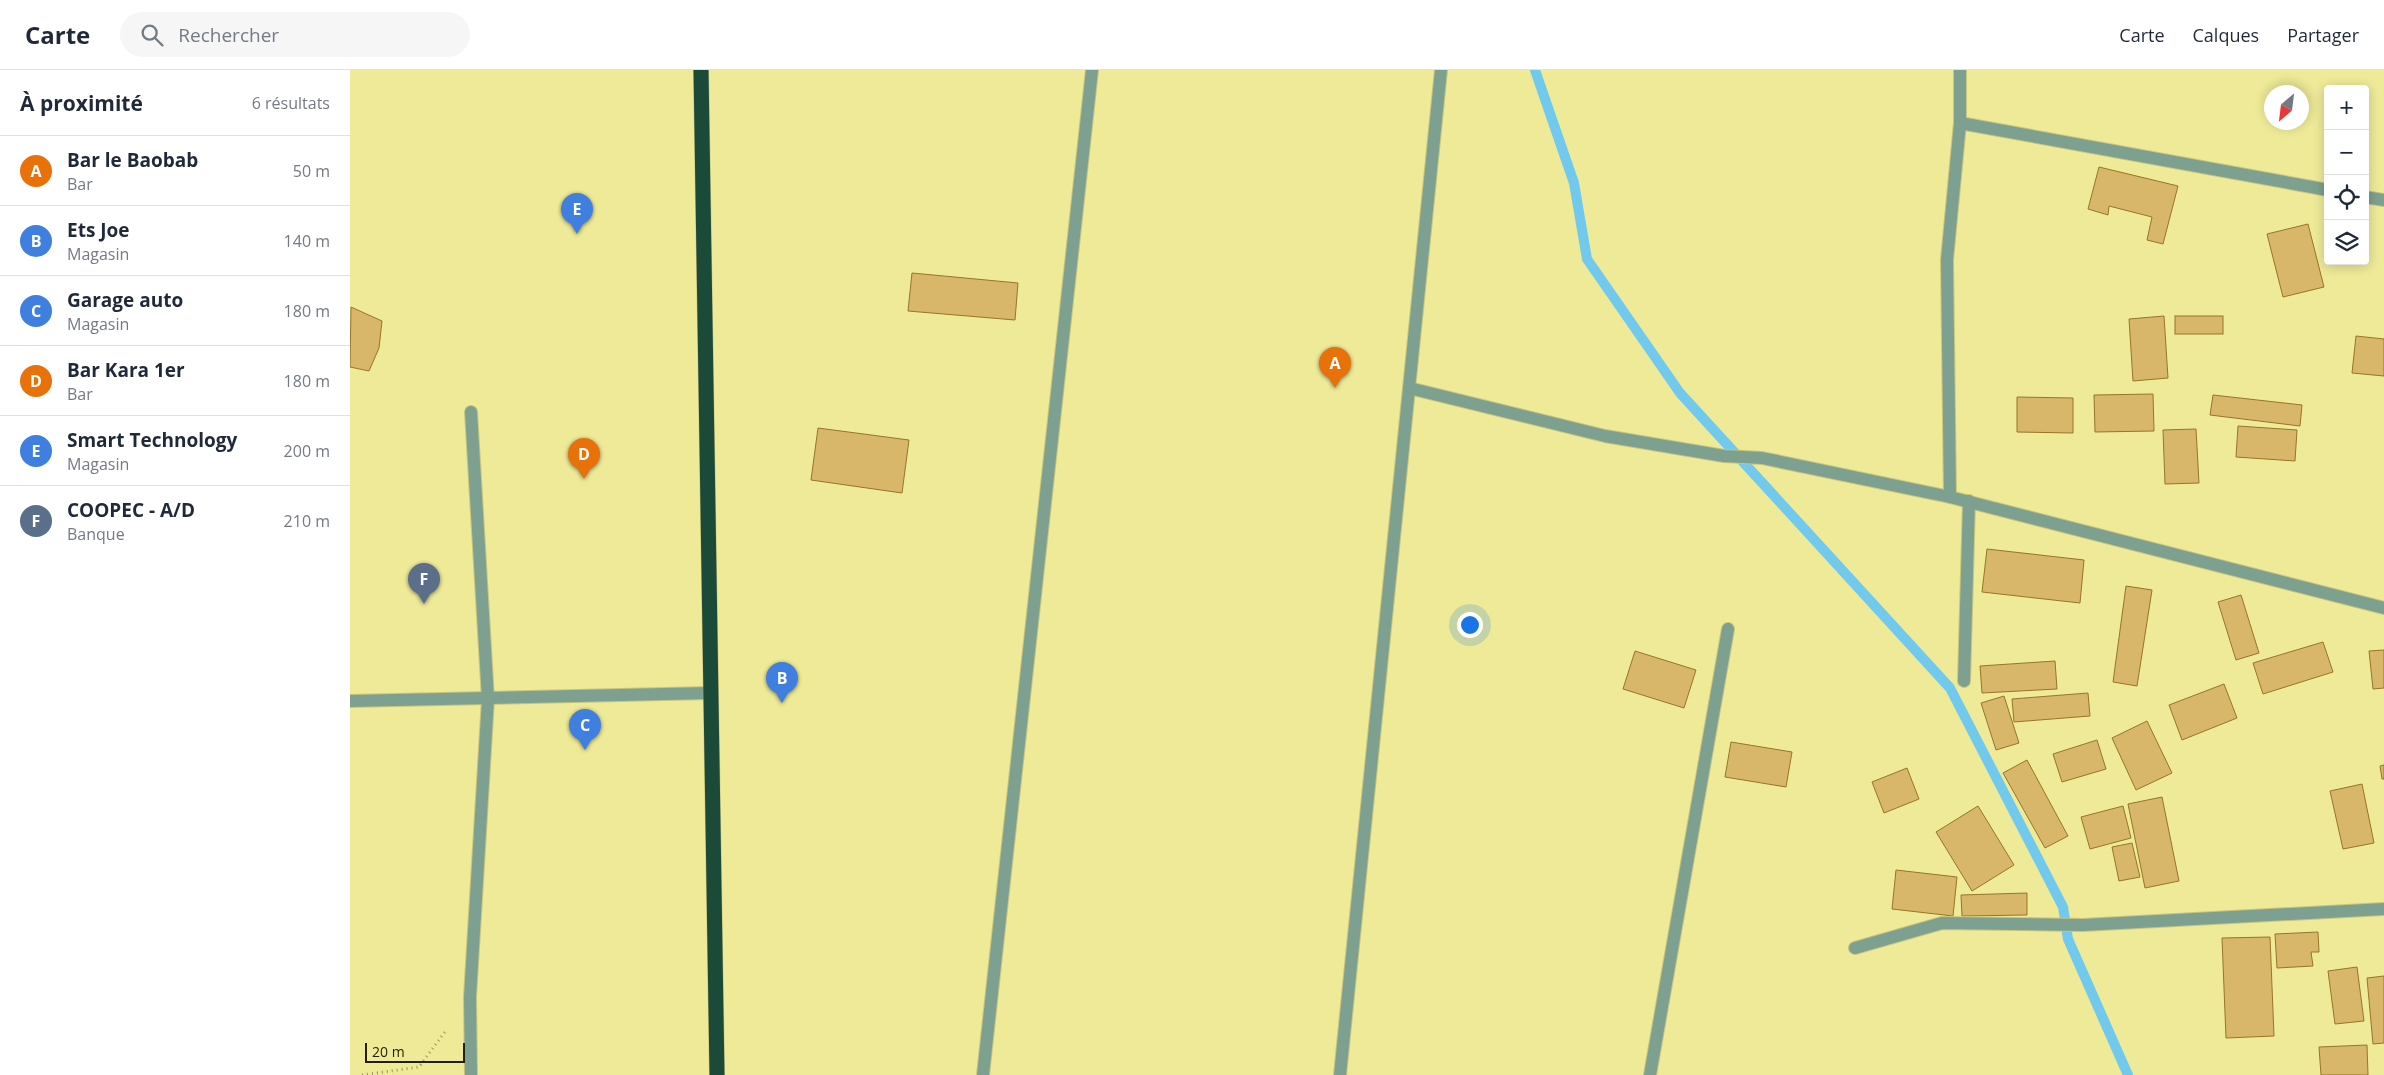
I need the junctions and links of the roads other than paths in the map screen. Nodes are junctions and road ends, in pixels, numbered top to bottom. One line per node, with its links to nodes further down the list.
1 (701, 70): 16 (highway)
2 (1092, 70): 23 (street)
3 (1441, 70): 9 (street)
4 (1960, 70): 5 (street)
5 (1960, 123): 6 (street); 11 (street)
6 (2324, 189)
7 (2369, 198): 8 (street)
8 (2384, 200)
9 (1409, 388): 11 (street); 24 (street)
10 (471, 412): 17 (street)
11 (1950, 496): 12 (street)
12 (1969, 501): 13 (street); 15 (street)
13 (2384, 608)
14 (1728, 629): 25 (street)
15 (1964, 681)
16 (710, 693): 17 (street); 22 (highway)
17 (488, 699): 18 (street); 21 (street)
18 (350, 701)
19 (2384, 909): 20 (street)
20 (1855, 948)
21 (471, 1075)
22 (717, 1075)
23 (983, 1075)
24 (1340, 1075)
25 (1650, 1075)

